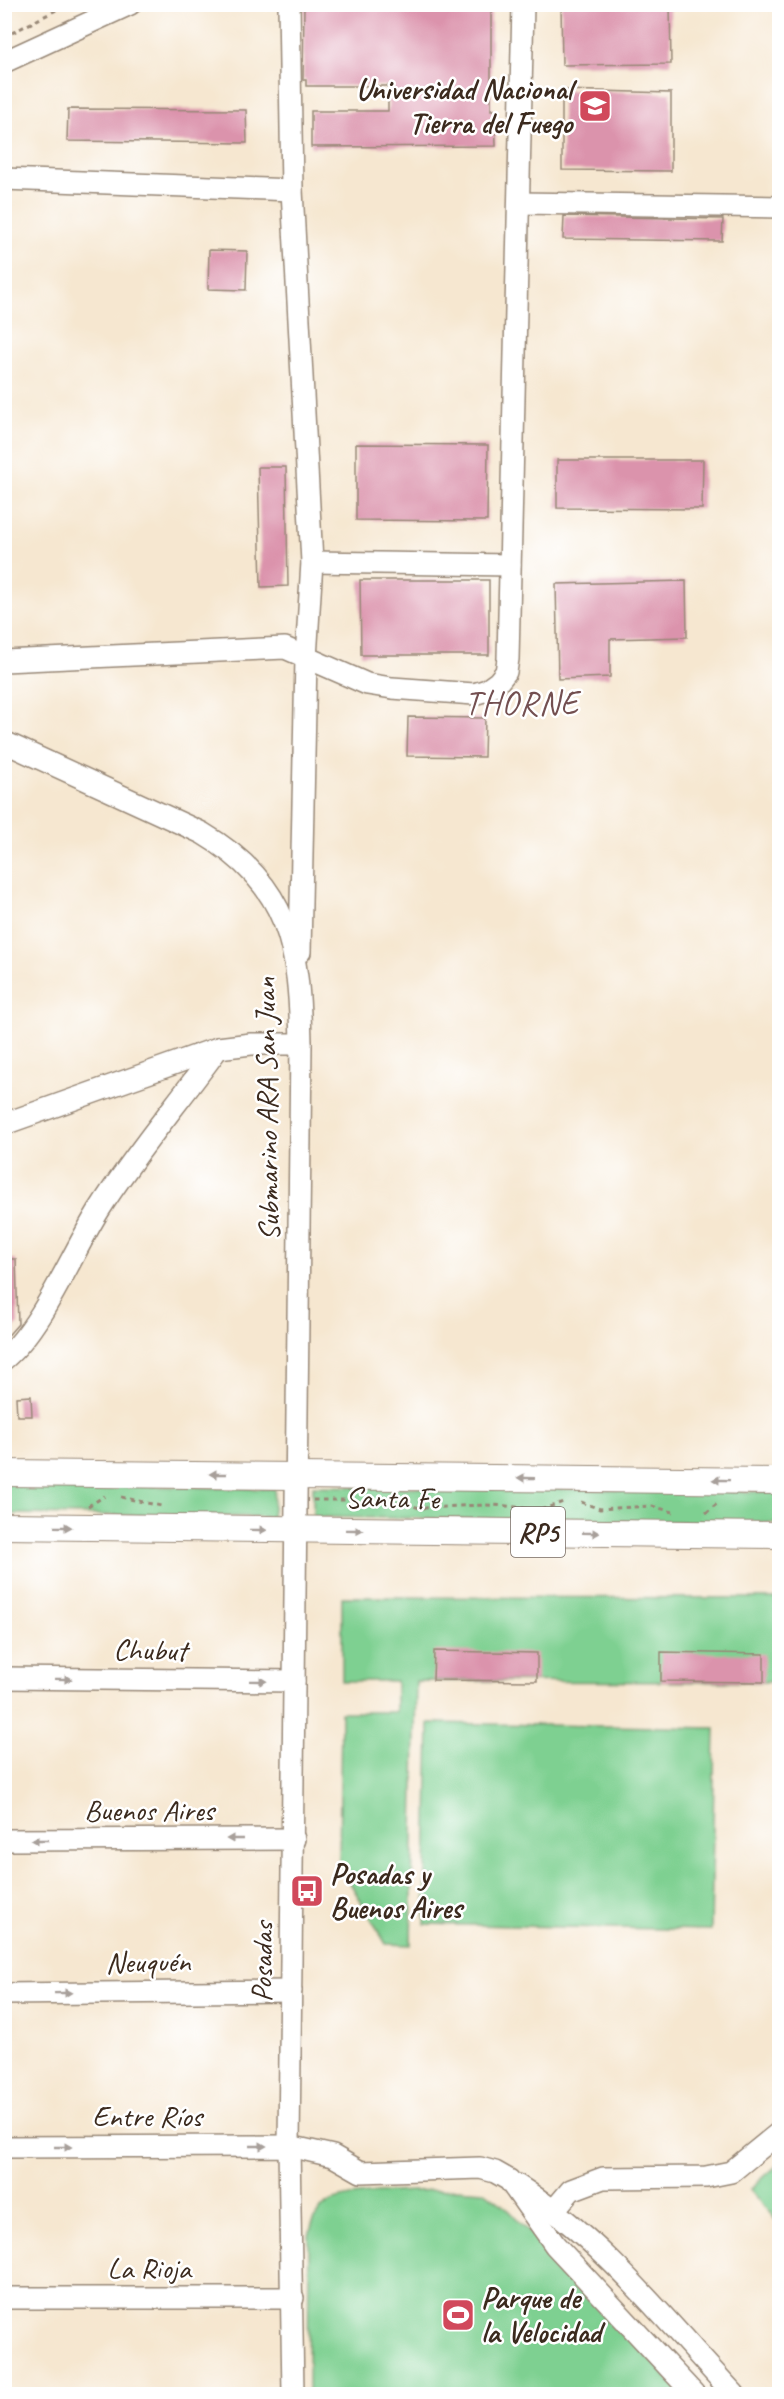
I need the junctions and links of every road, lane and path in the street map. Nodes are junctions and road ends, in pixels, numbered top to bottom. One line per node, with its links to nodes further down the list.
1 (68, 4): 5 (path)
2 (130, 4): 6 (street)
3 (289, 4): 8 (street)
4 (523, 4): 9 (street)
5 (4, 37)
6 (4, 62)
7 (4, 179): 8 (street)
8 (292, 190): 11 (street)
9 (519, 203): 10 (street); 12 (street)
10 (780, 207)
11 (312, 562): 12 (street); 13 (street)
12 (510, 565): 13 (street)
13 (306, 658): 14 (street); 16 (street)
14 (4, 661)
15 (4, 742): 16 (street, Submarino ARA San Juan)
16 (300, 982): 17 (street, Submarino ARA San Juan)
17 (301, 1044): 18 (street); 22 (street, Submarino ARA San Juan)
18 (218, 1048): 19 (street); 20 (street)
19 (4, 1124)
20 (4, 1359)
21 (8, 1474): 22 (main road, Santa Fe / RP5, one-way to 21)
22 (297, 1475): 23 (main road, Santa Fe / RP5, one-way to 22); 29 (street, Submarino ARA San Juan)
23 (780, 1481)
24 (106, 1495): 30 (path)
25 (117, 1496): 31 (path)
26 (375, 1496): 32 (path)
27 (358, 1499): 29 (path)
28 (725, 1499): 33 (path)
29 (296, 1502): 35 (street, Submarino ARA San Juan)
30 (84, 1510)
31 (166, 1510)
32 (680, 1516)
33 (699, 1519)
34 (4, 1526): 35 (main road, Santa Fe / RP5, one-way to 35)
35 (296, 1531): 36 (main road, Santa Fe / RP5, one-way to 36); 38 (street, Posadas)
36 (780, 1535)
37 (4, 1678): 38 (street, Chubut, one-way to 38)
38 (294, 1681): 39 (street, Posadas)
39 (294, 1839): 40 (street, Buenos Aires, one-way to 40); 41 (street, Posadas)
40 (4, 1840)
41 (291, 1991): 42 (street, Neuquén, one-way to 41); 44 (street, Posadas)
42 (4, 1994)
43 (780, 2132): 47 (street)
44 (289, 2146): 45 (street, Entre Ríos, one-way to 44); 46 (street, Entre Ríos); 49 (street, Posadas)
45 (4, 2147)
46 (509, 2180): 47 (street, Entre Ríos); 51 (street)
47 (555, 2209): 52 (street, Entre Ríos)
48 (4, 2298): 49 (street, La Rioja)
49 (293, 2298): 50 (street, Posadas)
50 (293, 2394)
51 (694, 2394)
52 (734, 2394)

